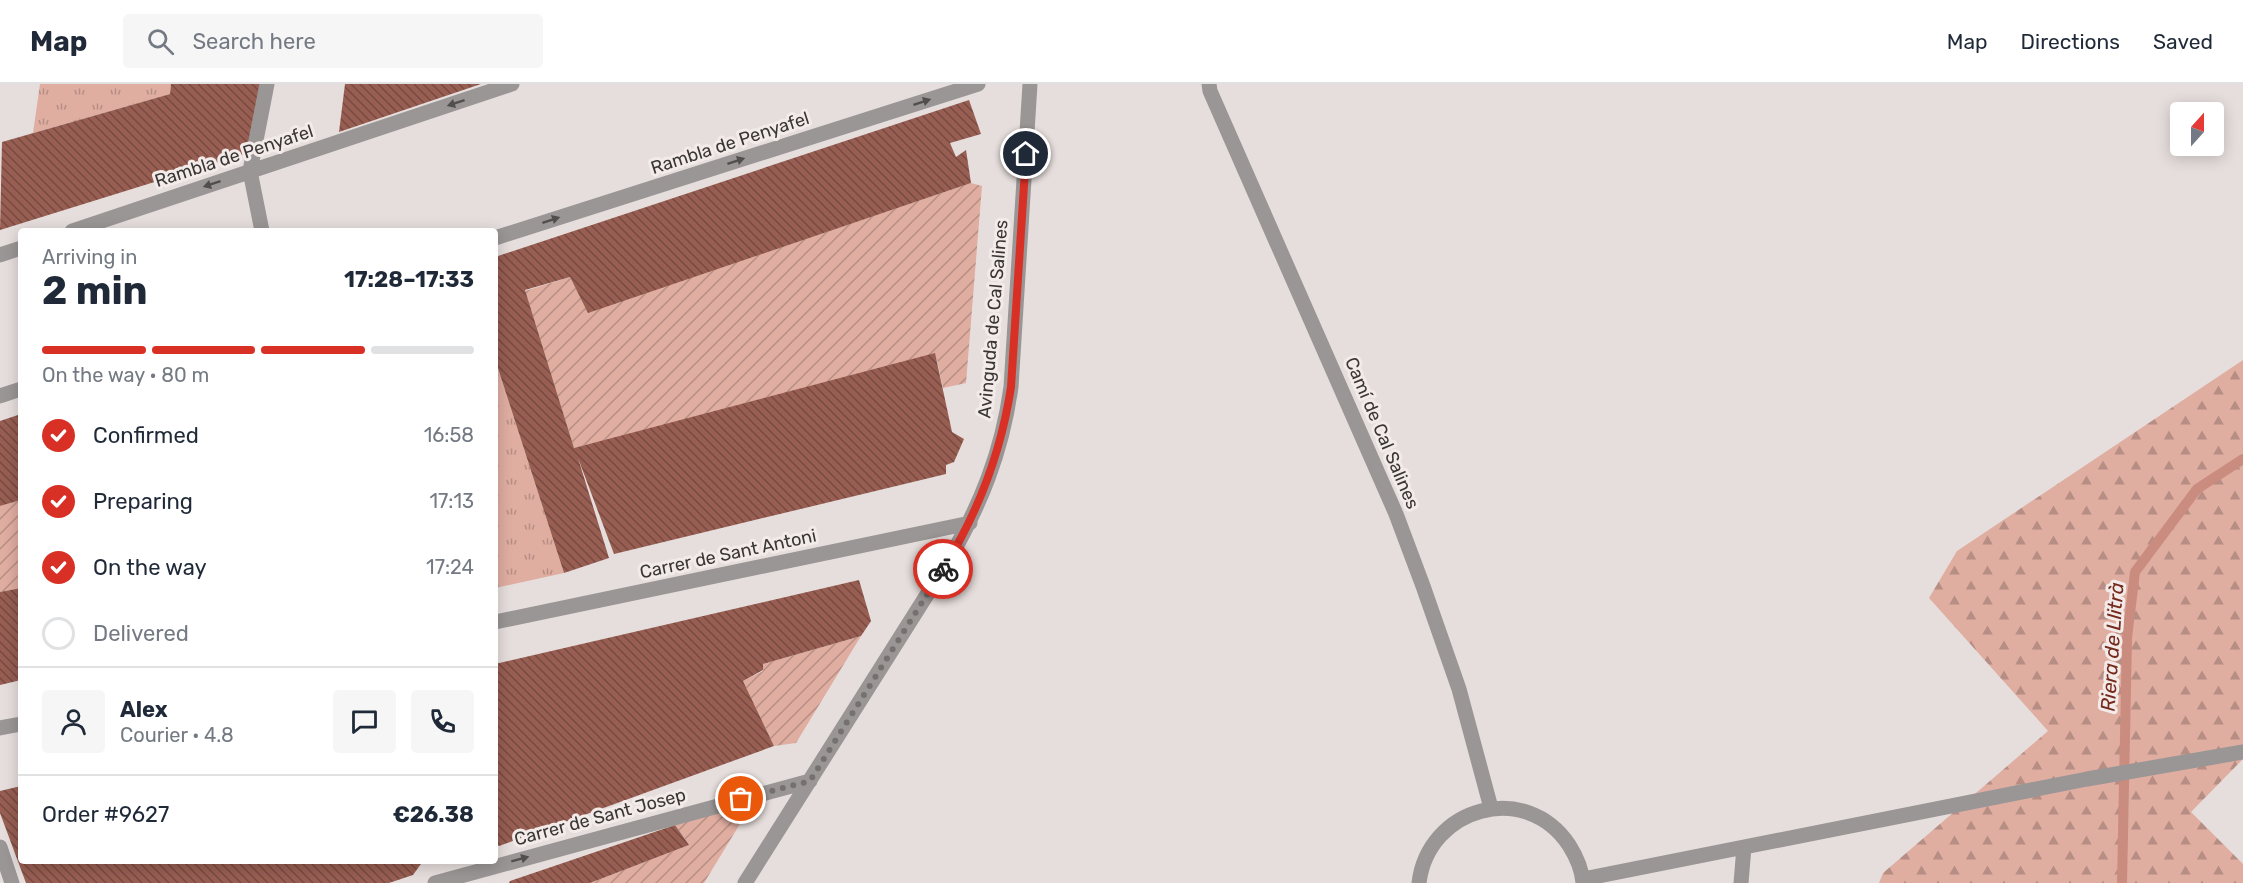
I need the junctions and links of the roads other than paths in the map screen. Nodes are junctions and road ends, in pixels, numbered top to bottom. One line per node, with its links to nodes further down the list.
1 (267, 84): 6 (street)
2 (512, 84): 6 (street, Rambla de Penyafel, one-way to 6)
3 (978, 84): 9 (street, Rambla de Penyafel, one-way to 3)
4 (1030, 84): 14 (street, Avinguda de Cal Salines)
5 (1209, 84): 20 (street, Camí de Cal Salines)
6 (250, 171): 7 (street, Rambla de Penyafel, one-way to 7); 8 (street)
7 (81, 228)
8 (261, 228)
9 (498, 237)
10 (18, 249): 11 (street)
11 (0, 255)
12 (18, 390): 13 (street)
13 (0, 396)
14 (970, 523): 15 (street, Carrer de Sant Antoni); 19 (street, Avinguda de Cal Salines)
15 (498, 621)
16 (18, 725): 17 (street)
17 (0, 728)
18 (2239, 753): 22 (street)
19 (810, 781): 24 (street, Carrer de Sant Josep, one-way to 19); 29 (street, Avinguda de Cal Salines)
20 (1491, 808): 26 (street); 30 (street)
21 (0, 847): 27 (street)
22 (1744, 847): 26 (street); 31 (street)
23 (497, 864): 25 (street, Carrer de Sant Josep, one-way to 23)
24 (498, 864)
25 (463, 873): 28 (street, Carrer de Sant Josep)
26 (1583, 881)
27 (12, 883)
28 (435, 883)
29 (745, 883)
30 (1419, 883)
31 (1741, 883)

